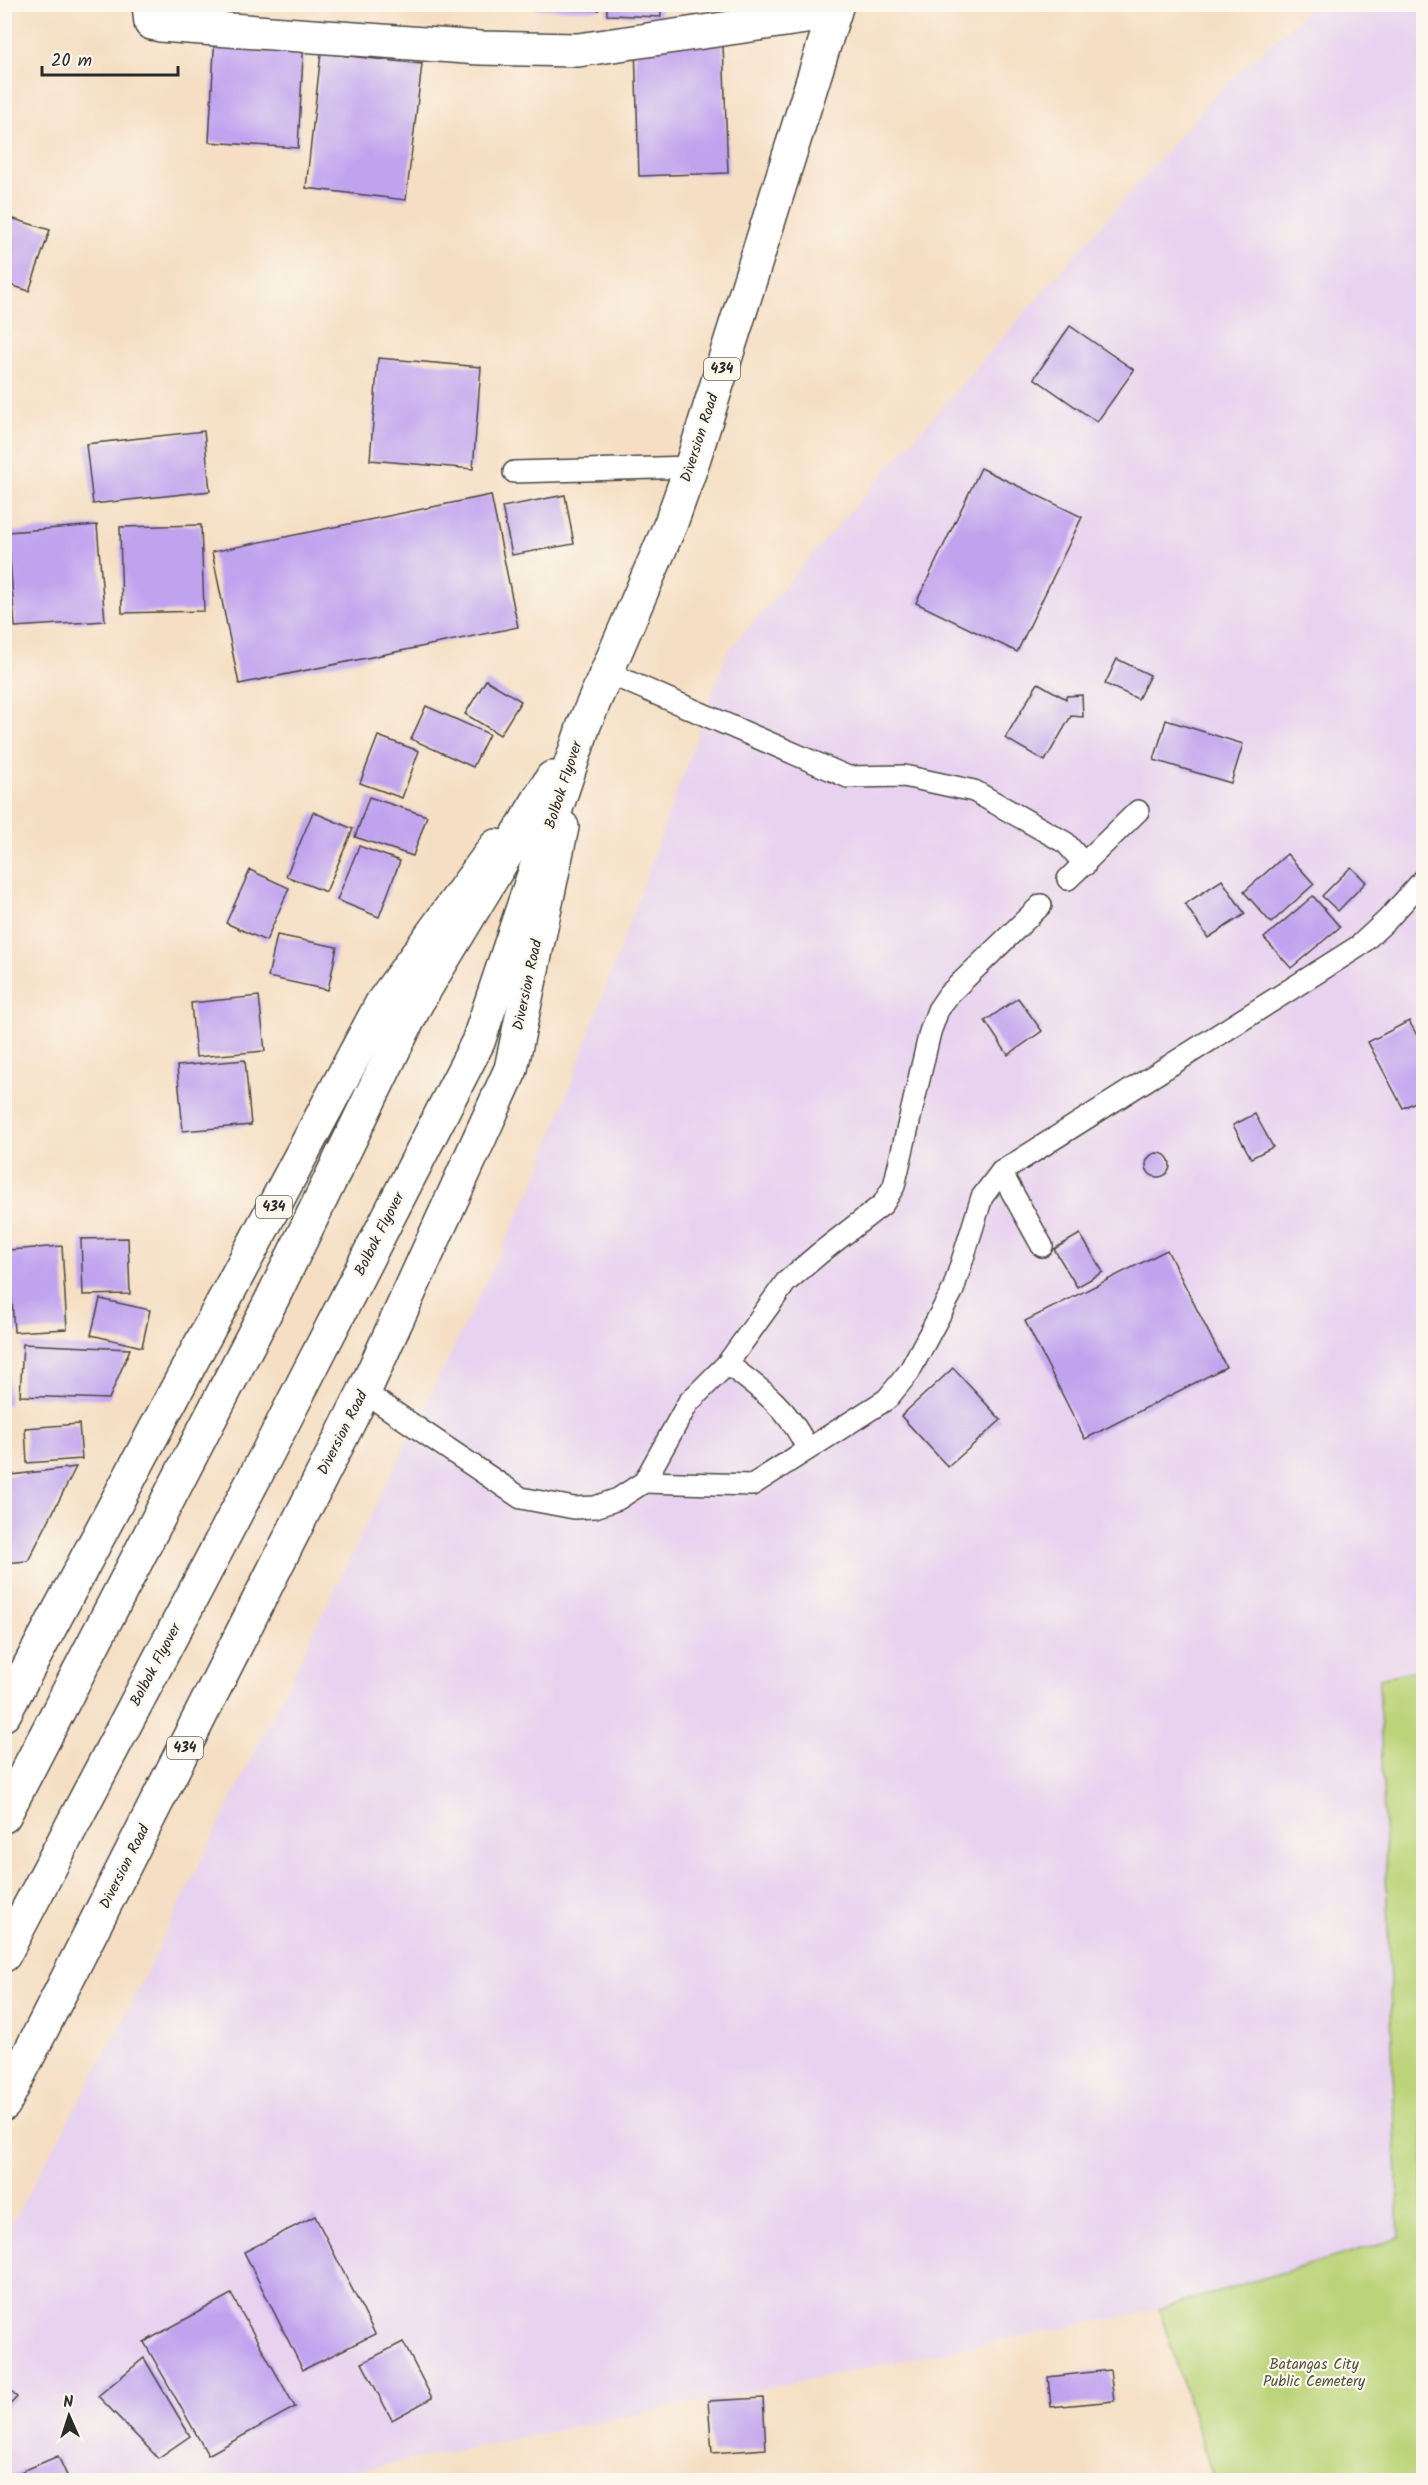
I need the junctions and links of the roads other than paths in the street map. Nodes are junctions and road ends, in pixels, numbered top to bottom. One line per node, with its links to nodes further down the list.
1 (149, 4): 2 (main road)
2 (836, 9): 3 (main road, Diversion Road / 434)
3 (691, 467): 4 (lane); 5 (main road, Diversion Road / 434)
4 (514, 472)
5 (606, 672): 6 (main road, Diversion Road / 434); 8 (lane)
6 (584, 725): 15 (main road, Diversion Road / 434); 18 (main road, Diversion Road / 434); 19 (main road, Bolbok Flyover / 434); 20 (main road, Bolbok Flyover / 434)
7 (1138, 812): 8 (lane)
8 (1085, 865): 9 (lane)
9 (1068, 879)
10 (1424, 879): 12 (lane)
11 (1041, 905): 14 (lane)
12 (1001, 1172): 13 (lane); 16 (lane)
13 (1042, 1246)
14 (727, 1364): 16 (lane); 17 (lane)
15 (363, 1392): 17 (lane); 21 (main road, Diversion Road / 434)
16 (807, 1449): 17 (lane)
17 (644, 1482)
18 (4, 1714)
19 (4, 1816)
20 (4, 1955)
21 (4, 2104)

